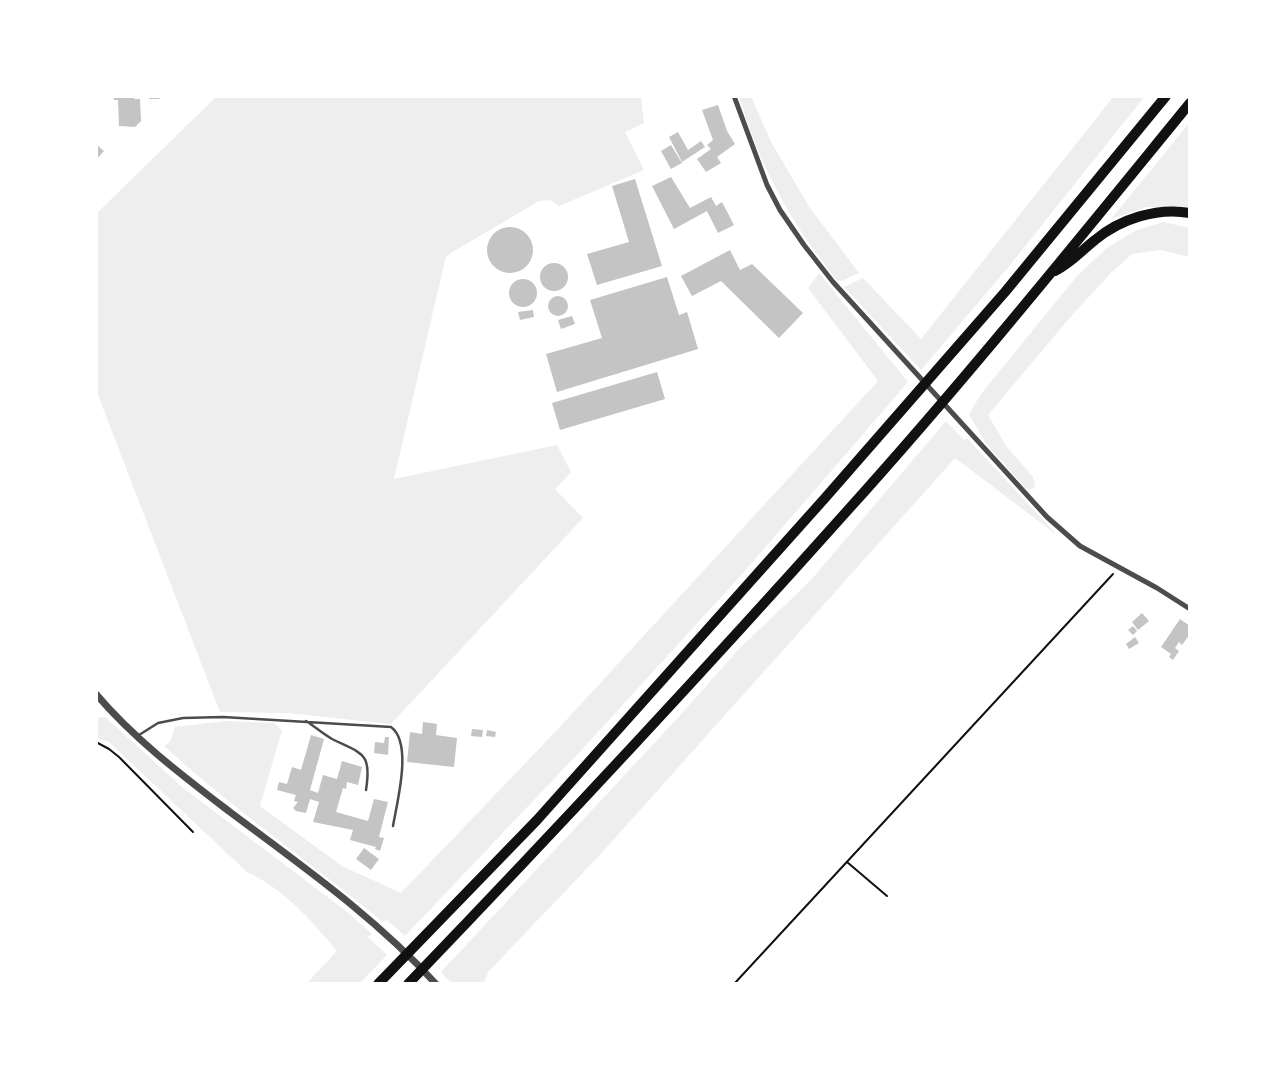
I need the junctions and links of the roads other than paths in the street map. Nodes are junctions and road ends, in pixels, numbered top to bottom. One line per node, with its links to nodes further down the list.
1 (734, 96): 6 (street)
2 (1166, 96): 13 (highway)
3 (1190, 103): 5 (highway)
4 (1190, 213): 5 (highway)
5 (1052, 272): 14 (highway)
6 (1190, 609)
7 (96, 694): 8 (street)
8 (99, 703): 10 (street)
9 (305, 720): 10 (lane); 11 (lane); 12 (lane)
10 (138, 736): 15 (street)
11 (366, 790)
12 (393, 826)
13 (378, 984)
14 (408, 984)
15 (436, 984)

